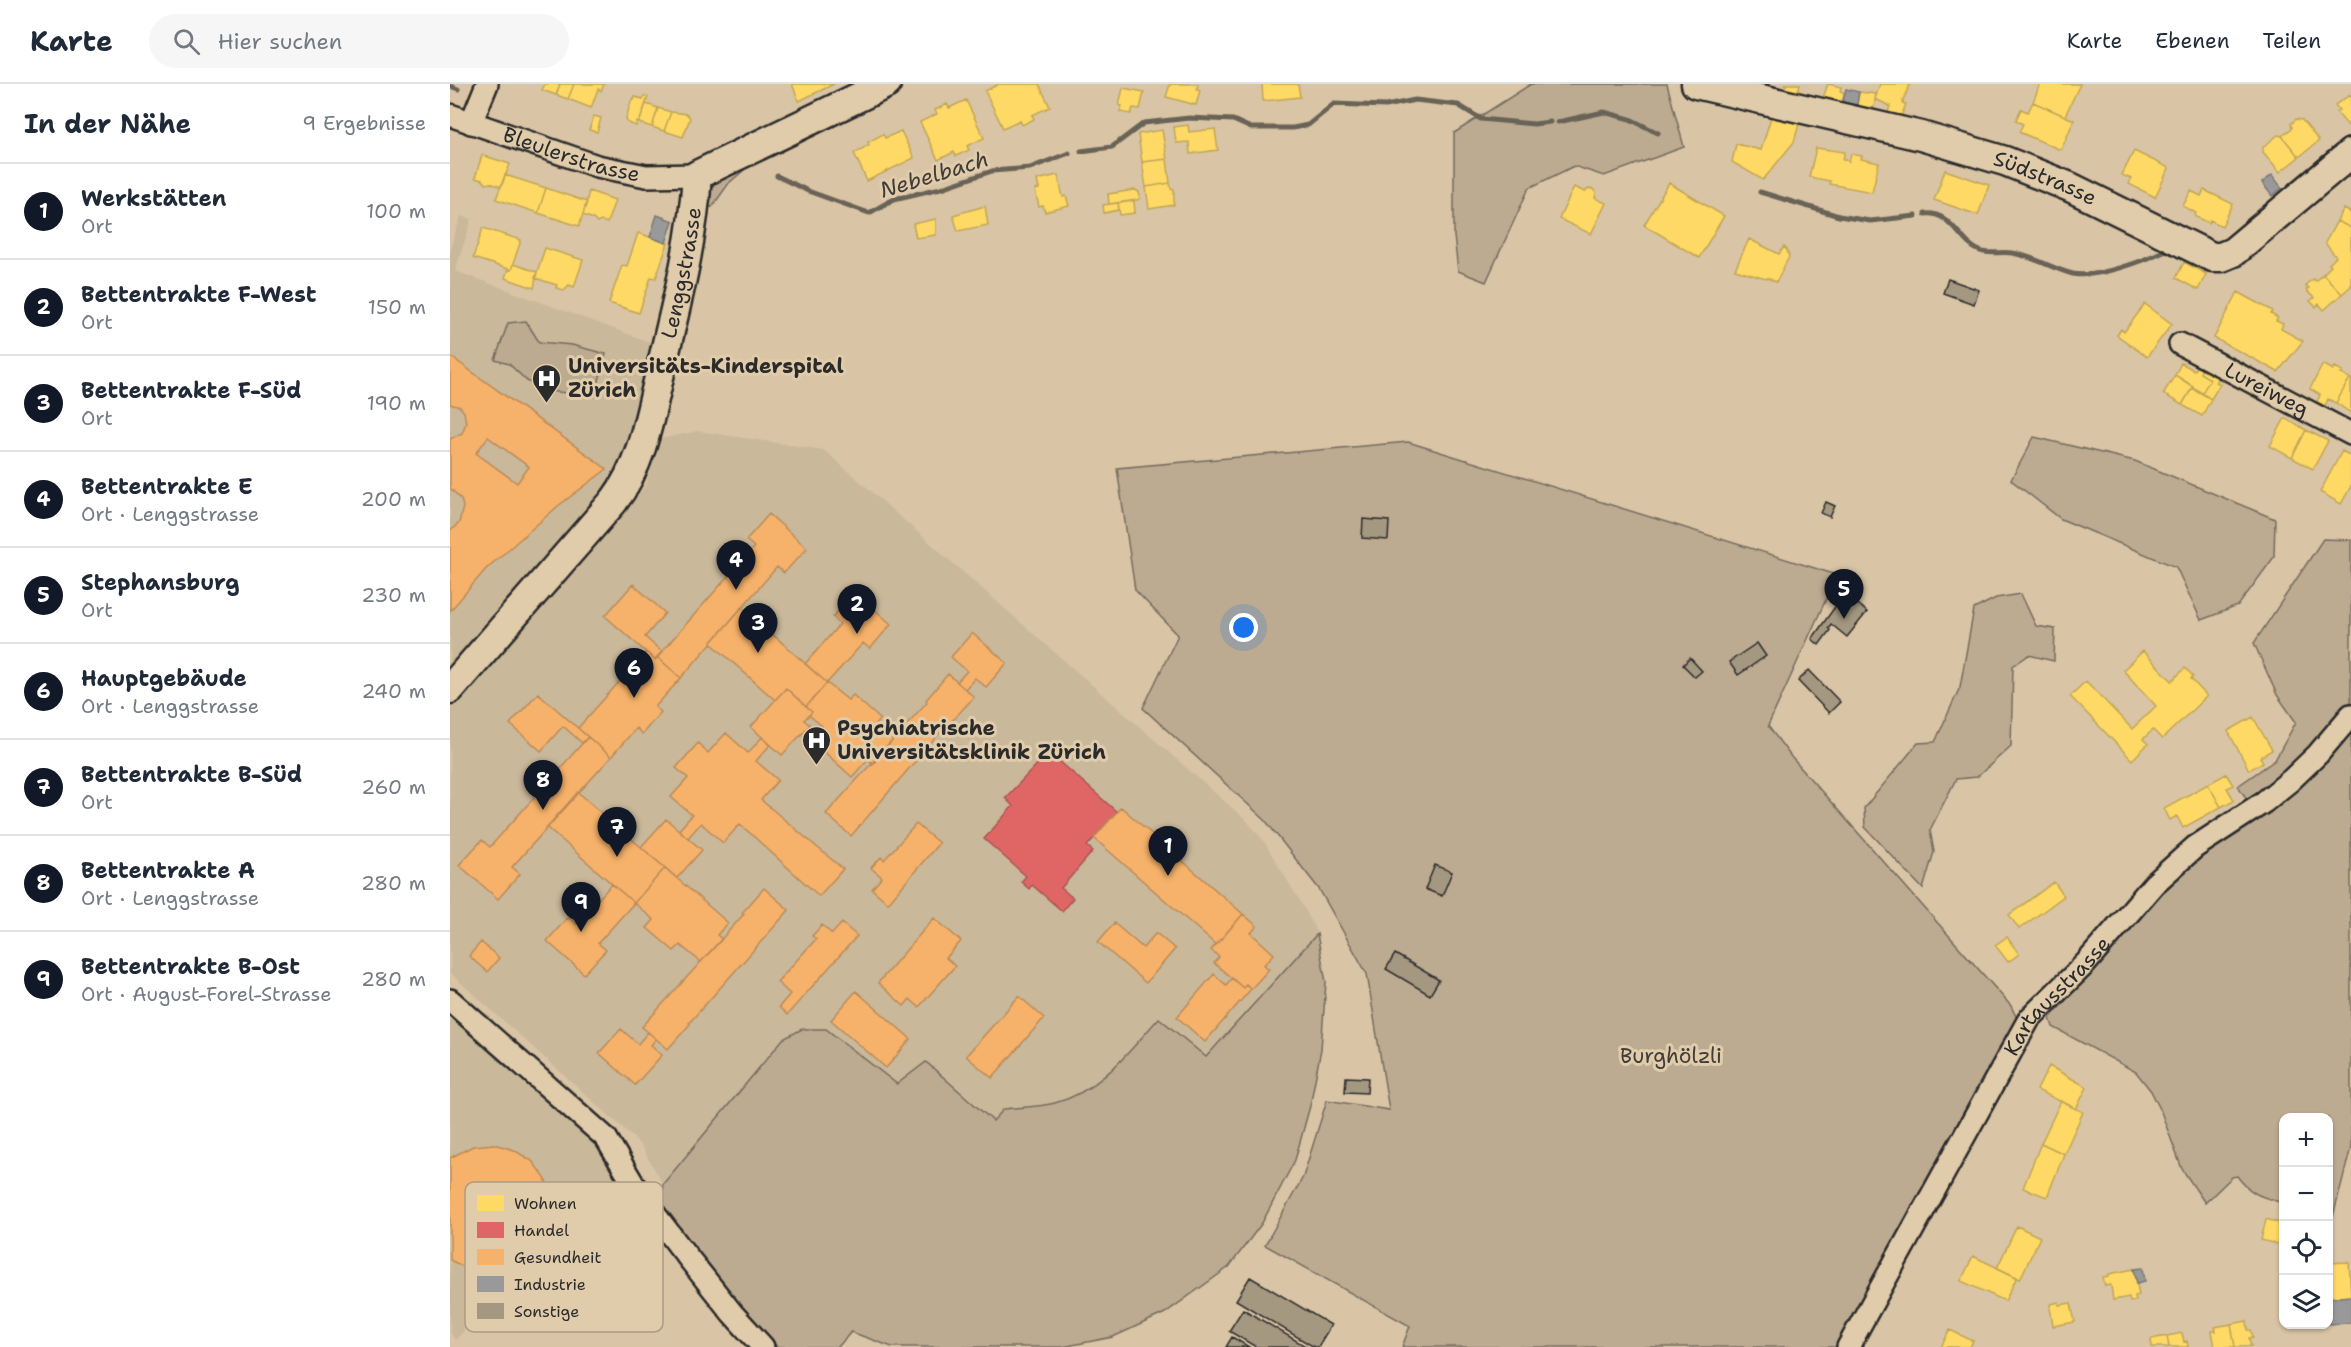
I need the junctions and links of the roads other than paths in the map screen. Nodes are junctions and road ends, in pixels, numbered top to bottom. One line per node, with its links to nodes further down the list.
1 (487, 84): 5 (street)
2 (886, 84): 7 (street)
3 (1696, 84): 6 (street, Südstrasse)
4 (450, 115): 5 (street, Bleulerstrasse)
5 (471, 123): 7 (street, Bleulerstrasse)
6 (2351, 153)
7 (696, 175): 10 (street, Lenggstrasse)
8 (2180, 344): 9 (street, Lureiweg)
9 (2351, 434)
10 (450, 689)
11 (2351, 716): 16 (street, Kartausstrasse)
12 (450, 1000): 13 (street)
13 (632, 1182)
14 (663, 1225): 15 (street)
15 (764, 1347)
16 (1848, 1347)

